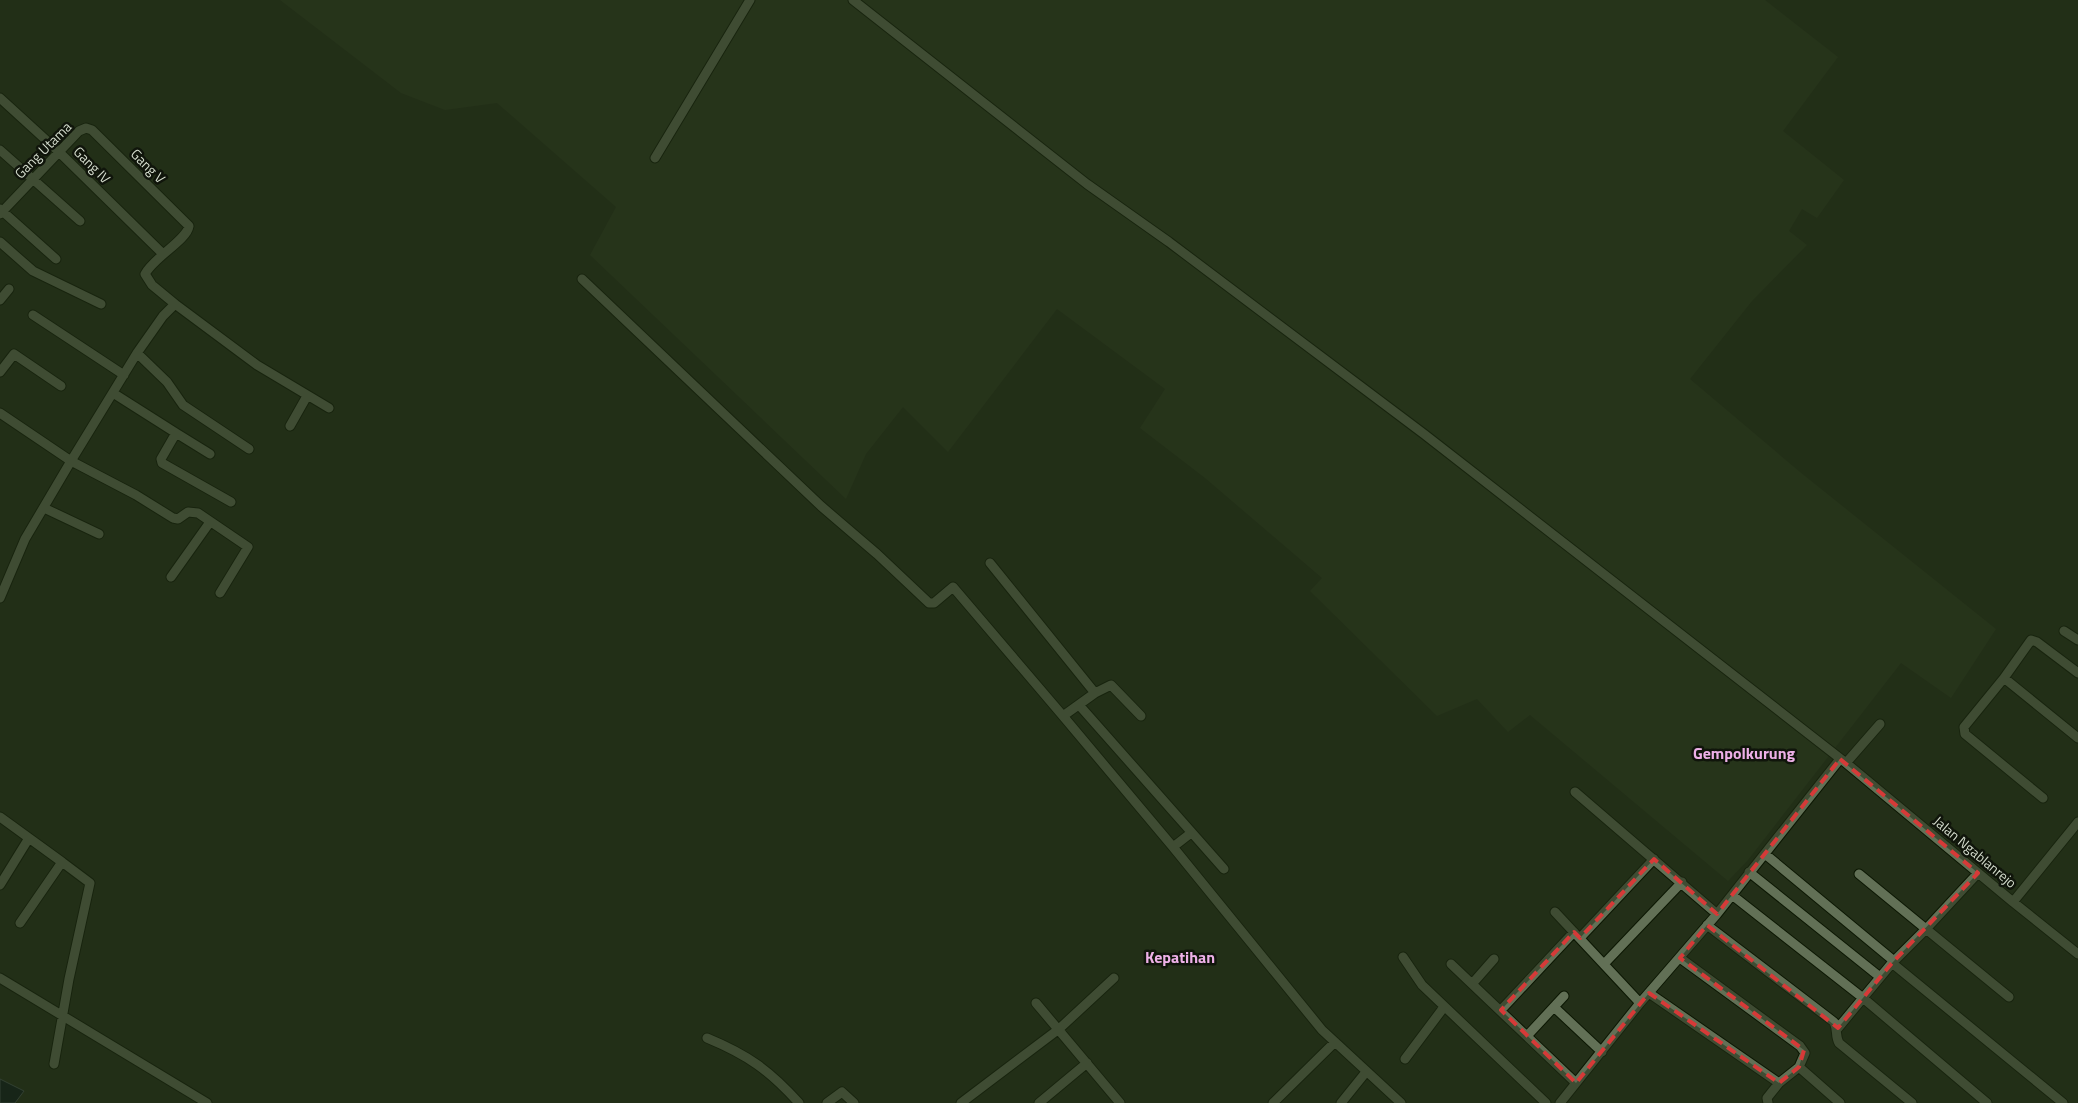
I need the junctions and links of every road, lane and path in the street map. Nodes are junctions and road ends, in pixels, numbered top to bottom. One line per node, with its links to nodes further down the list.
1 (750, 0): 7 (street)
2 (854, 0): 51 (street, Jalan Ngablanrejo)
3 (0, 98): 6 (street, Gang IV)
4 (86, 128): 6 (street, Gang Utama); 12 (street, Gang V)
5 (0, 150): 8 (street)
6 (58, 151): 8 (street, Gang Utama); 12 (street, Gang IV)
7 (655, 158)
8 (32, 179): 9 (street, Gang Utama); 10 (street)
9 (1, 211): 13 (street)
10 (80, 221)
11 (0, 242): 17 (street)
12 (162, 253): 18 (street)
13 (56, 259)
14 (582, 279): 47 (street)
15 (9, 289): 16 (street)
16 (0, 300)
17 (101, 304)
18 (175, 304): 20 (street); 25 (street)
19 (33, 315): 22 (street)
20 (137, 353): 22 (street); 30 (street)
21 (0, 372): 23 (street)
22 (124, 375): 24 (street)
23 (61, 386)
24 (113, 393): 29 (street); 32 (street)
25 (307, 396): 26 (street); 28 (street)
26 (328, 408)
27 (0, 413): 32 (street)
28 (290, 426)
29 (176, 434): 31 (street); 33 (street)
30 (249, 449)
31 (210, 454)
32 (71, 461): 34 (street); 35 (street)
33 (231, 502)
34 (44, 508): 36 (street); 40 (street)
35 (210, 522): 38 (street); 39 (street)
36 (99, 534)
37 (990, 563): 45 (street)
38 (171, 576)
39 (220, 593)
40 (0, 598)
41 (2064, 631): 42 (street)
42 (2078, 640)
43 (2078, 673): 44 (street)
44 (2004, 678): 50 (street); 53 (street)
45 (1095, 693): 46 (street); 48 (street)
46 (1078, 705): 47 (street); 56 (street)
47 (1063, 716): 58 (street)
48 (1141, 716)
49 (1880, 724): 51 (street)
50 (2078, 738)
51 (1843, 761): 59 (street); 64 (street, Jalan Ngablanrejo)
52 (1575, 792): 60 (street)
53 (2043, 798)
54 (0, 817): 57 (street)
55 (2078, 822): 69 (street, Jalan Ngablanrejo)
56 (1190, 833): 58 (street); 62 (street)
57 (29, 838): 61 (street); 67 (street)
58 (1173, 847): 101 (street)
59 (1765, 854): 63 (street); 80 (street)
60 (1654, 858): 66 (street); 75 (street)
61 (62, 862): 72 (street); 96 (street)
62 (1224, 869)
63 (1749, 872): 68 (street); 83 (street)
64 (1978, 873): 69 (street, Jalan Ngablanrejo); 74 (street)
65 (1859, 874): 74 (street)
66 (1682, 882): 71 (street); 82 (street)
67 (0, 885)
68 (1732, 894): 71 (street); 90 (street)
69 (2013, 902): 76 (street)
70 (1555, 912): 75 (street)
71 (1717, 914): 73 (street)
72 (20, 923)
73 (1707, 925): 78 (street); 97 (street)
74 (1926, 929): 80 (street); 89 (street)
75 (1577, 935): 82 (street); 95 (street)
76 (2078, 954)
77 (1403, 957): 93 (street)
78 (1680, 958): 87 (street); 106 (street)
79 (1494, 959): 86 (street)
80 (1893, 962): 83 (street); 126 (street)
81 (1451, 964): 86 (street)
82 (1604, 964): 91 (street)
83 (1880, 977): 90 (street)
84 (0, 978): 96 (street)
85 (1114, 978): 98 (street)
86 (1472, 984): 95 (street)
87 (1649, 993): 91 (street); 109 (street)
88 (1564, 996): 94 (street)
89 (2009, 997)
90 (1863, 998): 97 (street); 125 (street)
91 (1640, 1003): 102 (street)
92 (1036, 1004): 98 (street)
93 (1444, 1007): 103 (street); 120 (street)
94 (1554, 1007): 99 (street); 102 (street)
95 (1501, 1010): 99 (street)
96 (66, 1019): 105 (street); 110 (street)
97 (1838, 1028): 124 (street)
98 (1059, 1029): 104 (street); 114 (street)
99 (1527, 1036): 108 (street)
100 (707, 1038): 111 (street)
101 (1335, 1042): 107 (street); 117 (street)
102 (1602, 1052): 108 (street)
103 (1405, 1059)
104 (1087, 1063): 115 (street); 116 (street)
105 (54, 1064)
106 (1799, 1067): 109 (street); 123 (street)
107 (1366, 1072): 118 (street); 119 (street)
108 (1576, 1083): 121 (street)
109 (1779, 1083): 122 (street)
110 (207, 1103)
111 (799, 1103)
112 (827, 1103): 113 (street)
113 (854, 1103)
114 (961, 1103)
115 (1039, 1103)
116 (1120, 1103)
117 (1273, 1103)
118 (1342, 1103)
119 (1401, 1103)
120 (1546, 1103)
121 (1560, 1103)
122 (1768, 1103)
123 (1840, 1103)
124 (1912, 1103)
125 (1987, 1103)
126 (2063, 1103)

